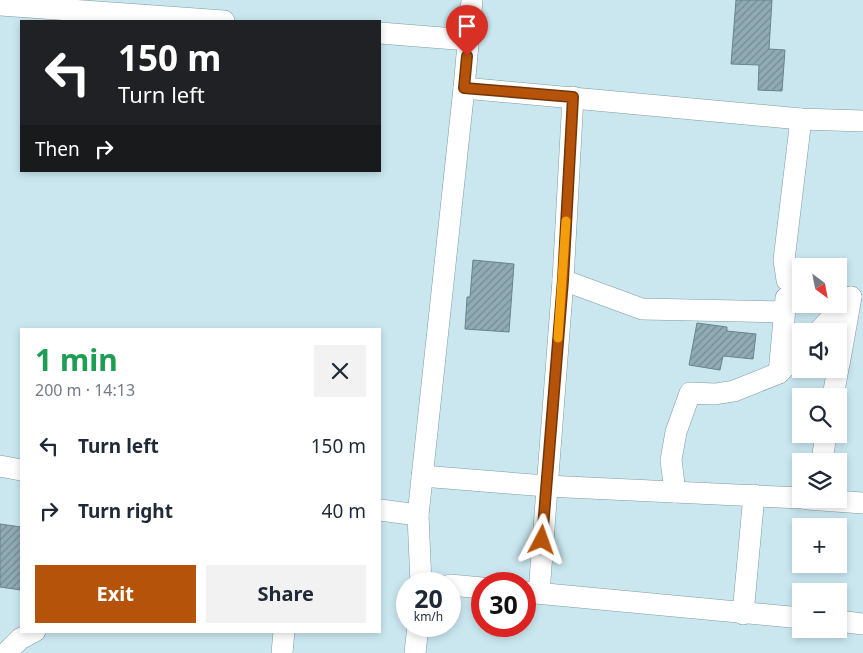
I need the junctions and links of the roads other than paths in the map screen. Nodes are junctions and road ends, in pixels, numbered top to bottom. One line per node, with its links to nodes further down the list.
1 (472, 0): 6 (street)
2 (0, 5): 3 (street)
3 (84, 5): 4 (street)
4 (215, 20)
5 (381, 33): 6 (street)
6 (468, 40): 7 (street)
7 (464, 88): 8 (street); 22 (street)
8 (573, 97): 9 (street); 12 (street)
9 (801, 119): 10 (street); 11 (street)
10 (863, 121)
11 (792, 278)
12 (563, 280): 15 (street); 23 (street)
13 (792, 288): 15 (street)
14 (851, 296): 16 (street); 17 (street)
15 (784, 312): 19 (street)
16 (826, 323)
17 (846, 323)
18 (792, 360): 19 (street)
19 (779, 374): 24 (street)
20 (0, 466): 21 (street)
21 (20, 470)
22 (422, 476): 23 (street); 30 (street)
23 (546, 486): 24 (street); 32 (street)
24 (675, 492): 25 (street)
25 (754, 495): 26 (street); 34 (street)
26 (792, 498)
27 (847, 502): 28 (street)
28 (863, 503)
29 (381, 510): 30 (street)
30 (418, 515): 31 (street)
31 (424, 572)
32 (535, 572)
33 (536, 593): 34 (street)
34 (743, 614): 35 (street)
35 (792, 617)
36 (847, 622): 37 (street)
37 (863, 624)
38 (31, 633): 41 (street)
39 (284, 633): 42 (street)
40 (417, 637): 43 (street)
41 (6, 653)
42 (282, 653)
43 (415, 653)

